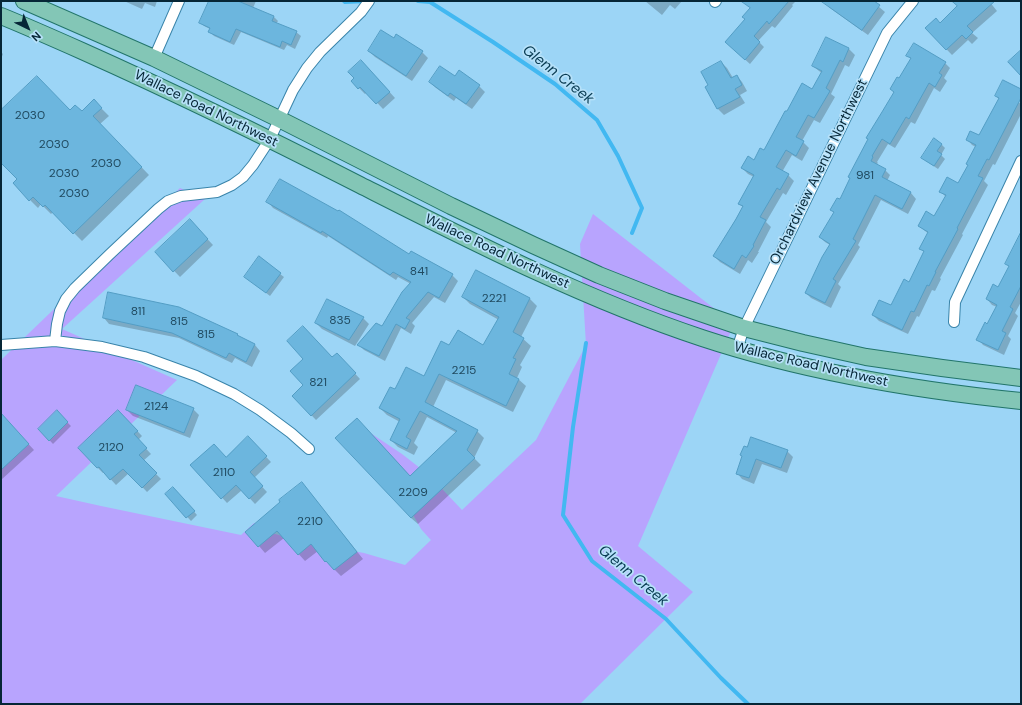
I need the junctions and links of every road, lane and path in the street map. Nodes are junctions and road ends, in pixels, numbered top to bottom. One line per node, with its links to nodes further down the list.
1 (24, 1): 6 (main road, Wallace Road Northwest)
2 (179, 1): 6 (street)
3 (369, 1): 7 (street)
4 (911, 2): 11 (street, Orchardview Avenue Northwest)
5 (1, 16): 8 (main road, Wallace Road Northwest)
6 (154, 58): 7 (main road, Wallace Road Northwest)
7 (279, 119): 8 (street); 11 (main road, Wallace Road Northwest)
8 (270, 139): 12 (street); 14 (main road, Wallace Road Northwest)
9 (1021, 161): 10 (street)
10 (954, 322)
11 (744, 328): 14 (street, Orchardview Avenue Northwest); 15 (main road, Wallace Road Northwest)
12 (54, 341): 13 (street); 17 (street)
13 (1, 345)
14 (737, 349): 16 (main road, Wallace Road Northwest)
15 (1021, 378)
16 (1021, 401)
17 (309, 450)

